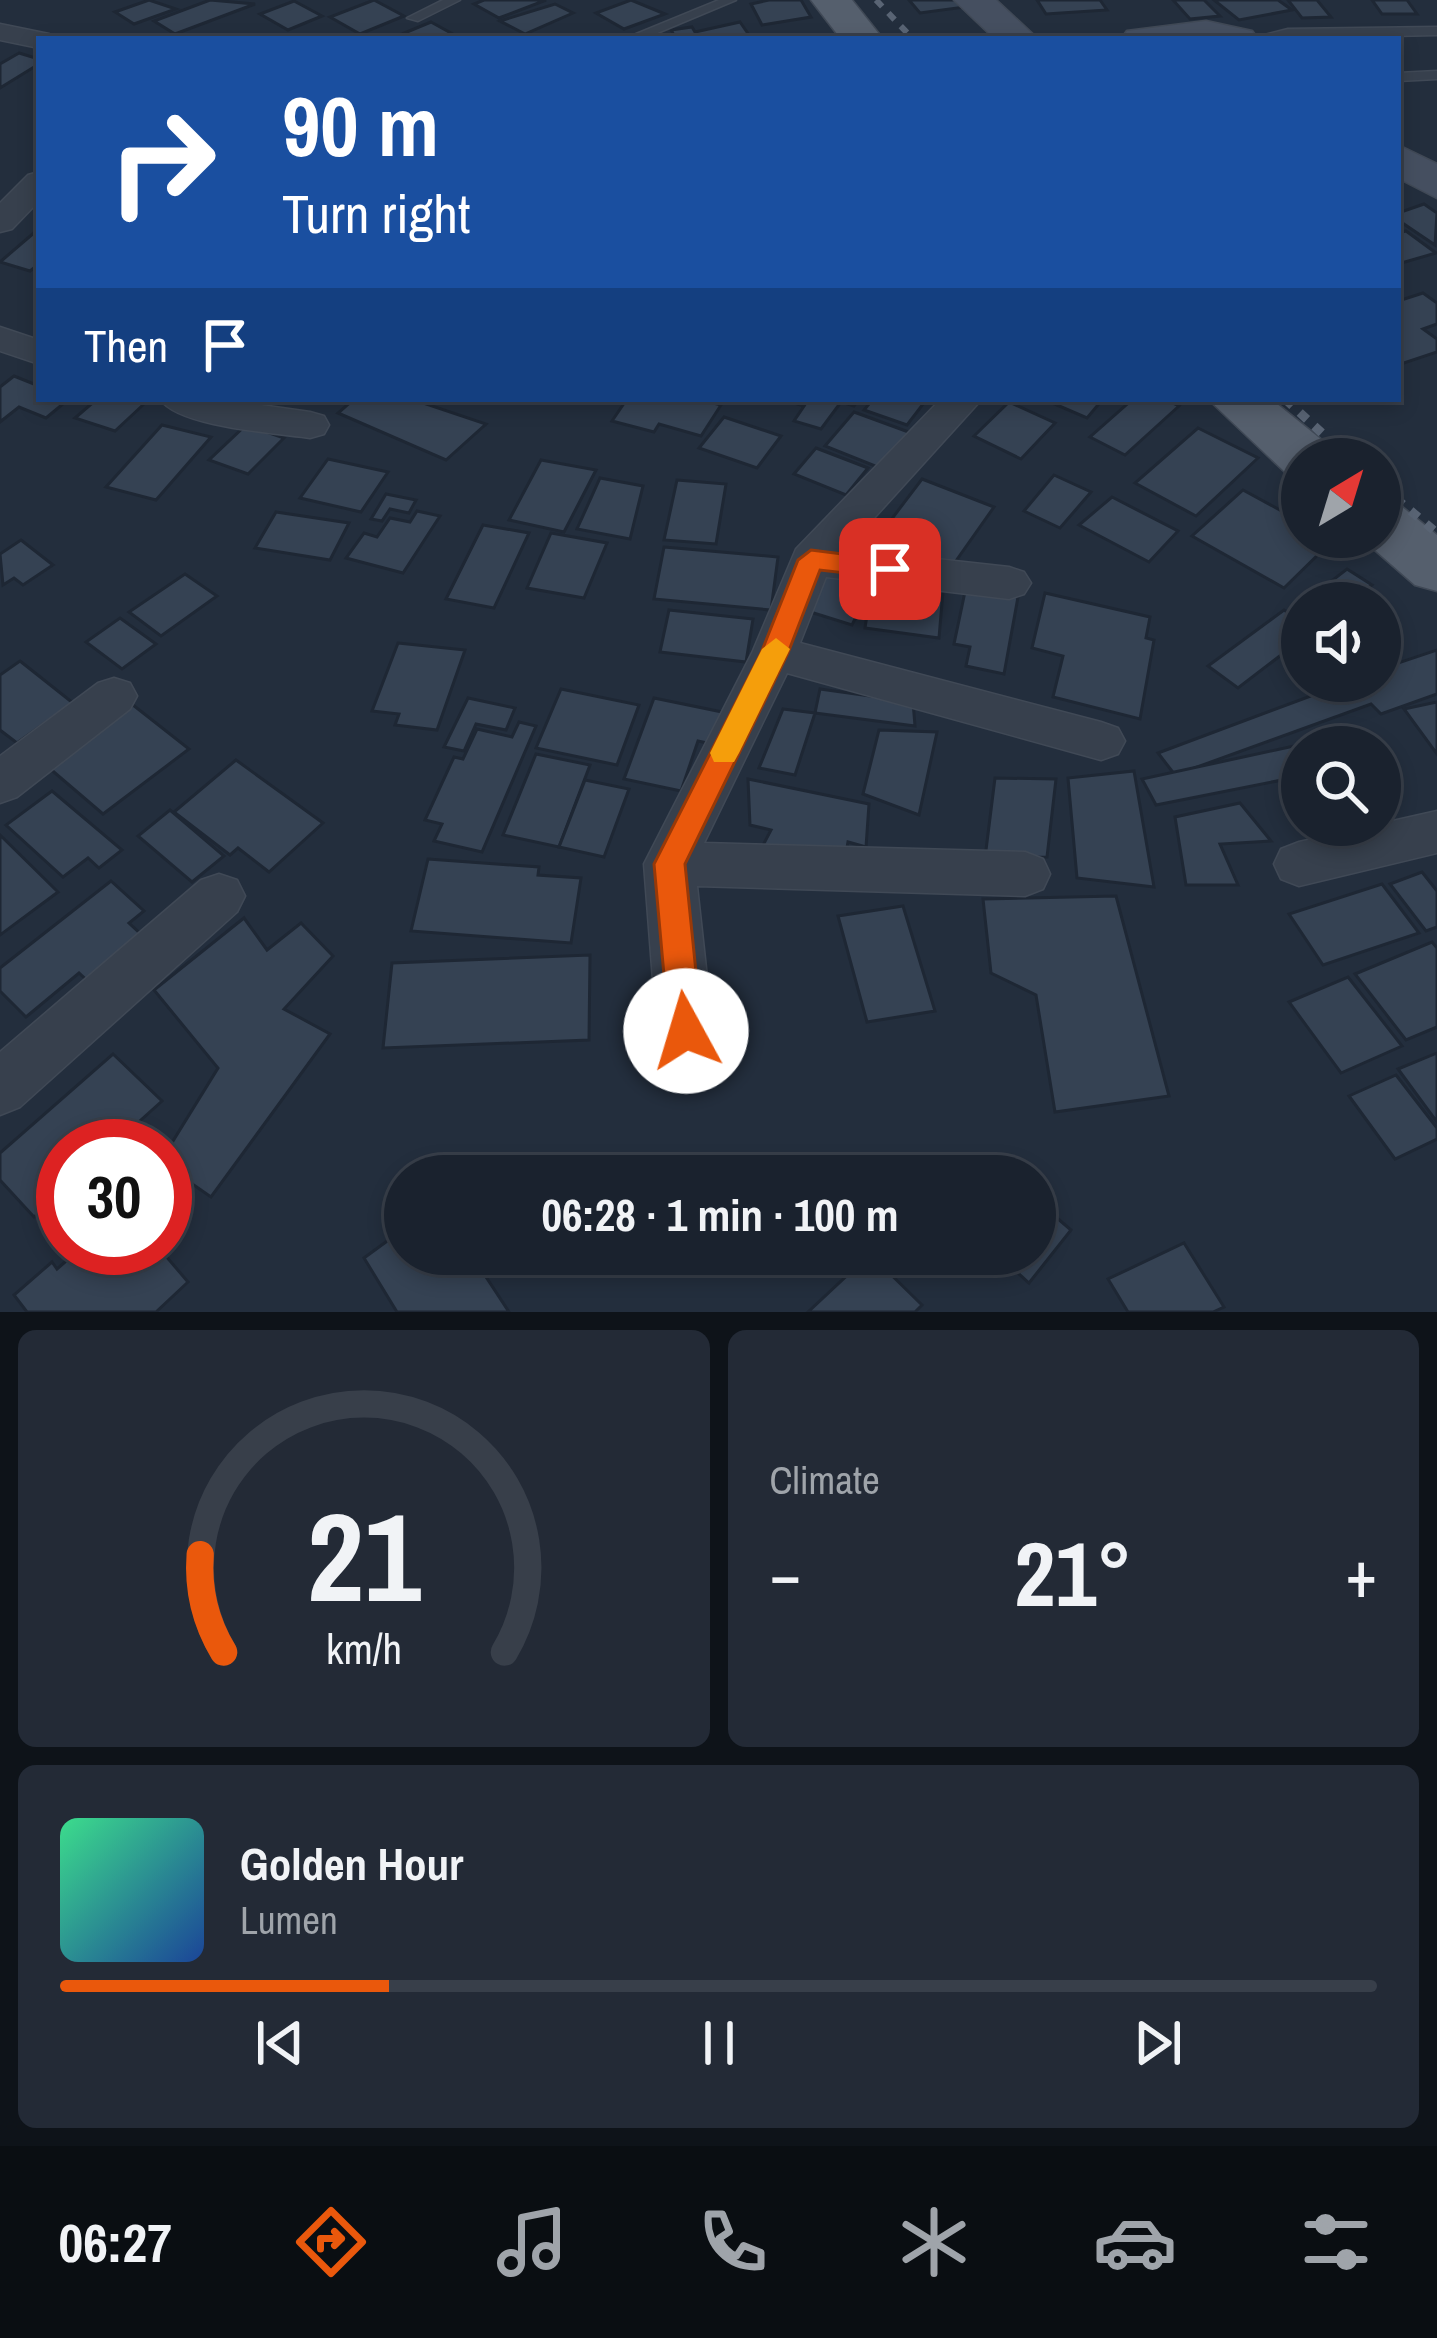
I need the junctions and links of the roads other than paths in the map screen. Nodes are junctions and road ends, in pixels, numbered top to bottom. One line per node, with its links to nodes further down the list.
1 (454, 0): 5 (lane)
2 (730, 0): 8 (lane)
3 (831, 0): 9 (main road)
4 (973, 0): 10 (street)
5 (413, 18)
6 (1437, 31): 13 (lane)
7 (0, 32): 14 (street)
8 (640, 36)
9 (860, 36)
10 (1015, 36)
11 (1174, 36): 12 (street)
12 (1222, 36)
13 (1272, 36)
14 (36, 39)
15 (1437, 75): 16 (lane)
16 (1401, 77)
17 (1401, 160): 18 (street)
18 (1437, 184)
19 (36, 185): 20 (street)
20 (0, 222)
21 (0, 338): 22 (street)
22 (36, 352)
23 (189, 402): 26 (street)
24 (960, 402): 29 (street)
25 (1240, 402): 27 (main road)
26 (310, 425)
27 (1282, 438)
28 (1401, 539): 30 (main road)
29 (811, 560): 31 (street); 32 (street)
30 (1437, 569)
31 (1009, 583)
32 (774, 653): 34 (street); 37 (street)
33 (115, 695): 35 (street)
34 (1101, 741)
35 (0, 783)
36 (1437, 832): 38 (street)
37 (669, 864): 39 (street); 41 (street)
38 (1298, 864)
39 (1025, 874)
40 (219, 896): 42 (street)
41 (686, 1031)
42 (0, 1088)

